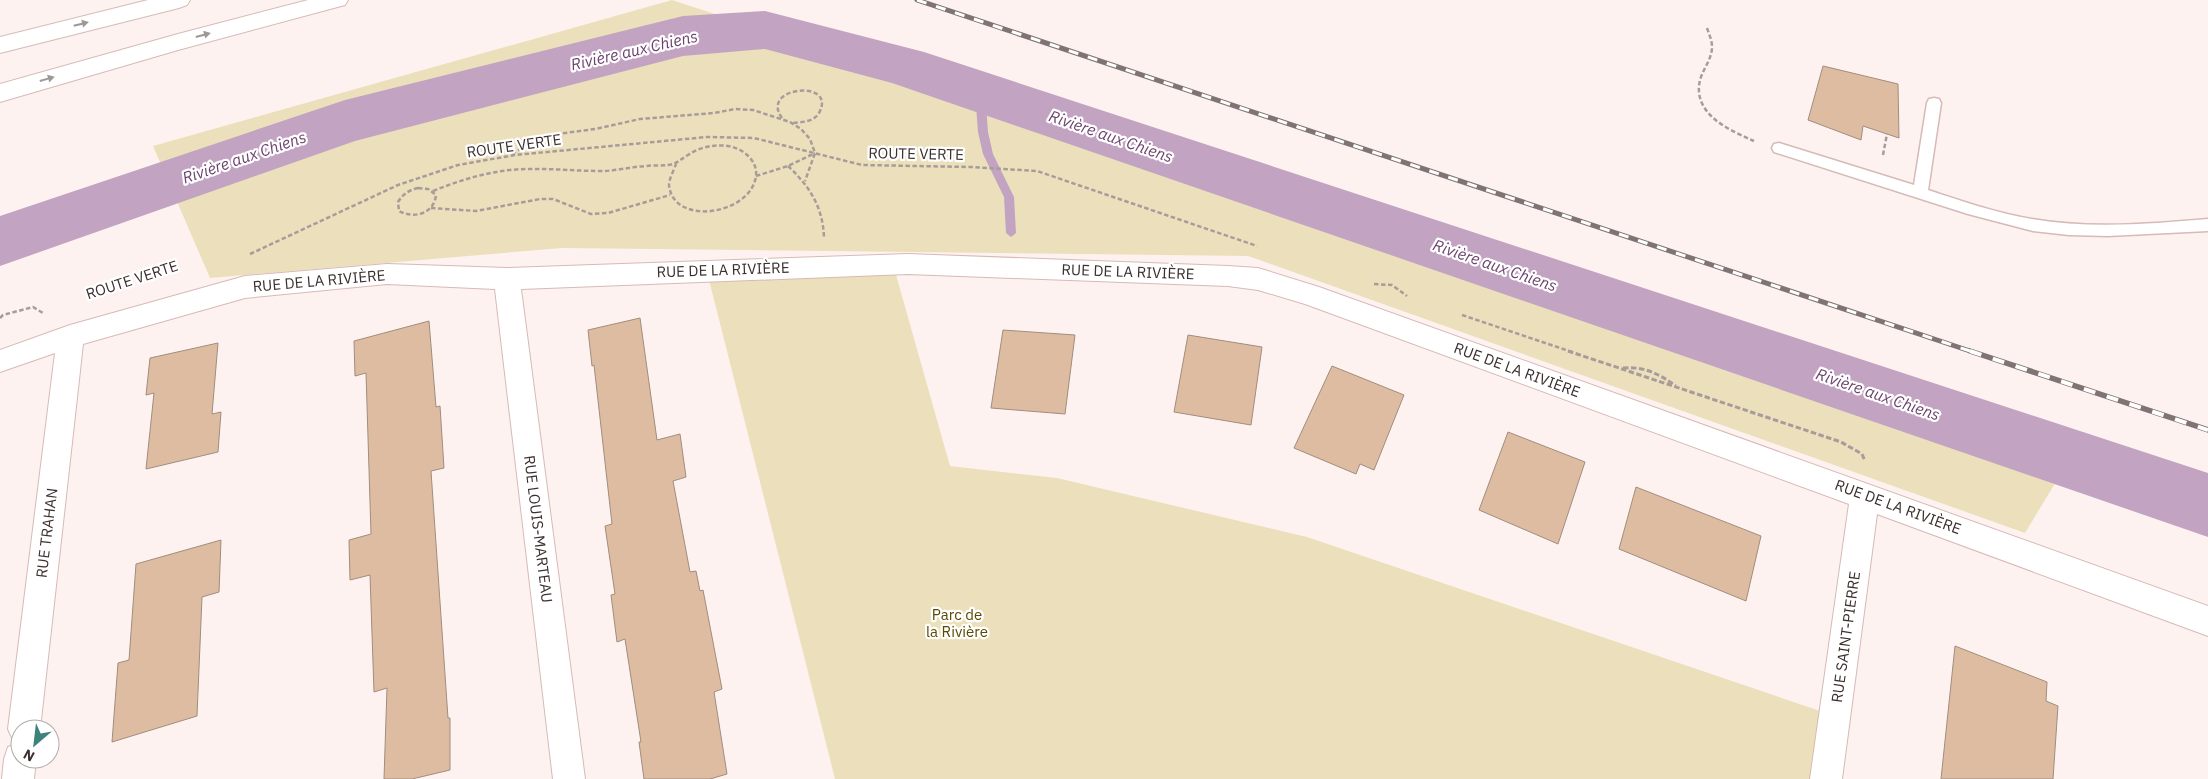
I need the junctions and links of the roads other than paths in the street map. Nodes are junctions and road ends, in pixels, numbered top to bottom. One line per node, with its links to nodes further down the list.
1 (179, 0): 3 (main road, one-way to 1)
2 (337, 0): 4 (main road, one-way to 2)
3 (0, 45)
4 (0, 92)
5 (1934, 103): 7 (lane)
6 (1779, 148): 7 (lane)
7 (1920, 193): 8 (lane)
8 (2208, 225)
9 (506, 279): 10 (main road, RUE DE LA RIVIÈRE); 12 (main road, RUE DE LA RIVIÈRE); 15 (main road, RUE LOUIS-MARTEAU)
10 (70, 336): 11 (main road, RUE DE LA RIVIÈRE); 14 (main road, RUE TRAHAN)
11 (0, 361)
12 (1865, 495): 13 (main road, RUE DE LA RIVIÈRE); 16 (main road, RUE SAINT-PIERRE)
13 (2208, 621)
14 (25, 719)
15 (569, 779)
16 (1826, 779)

